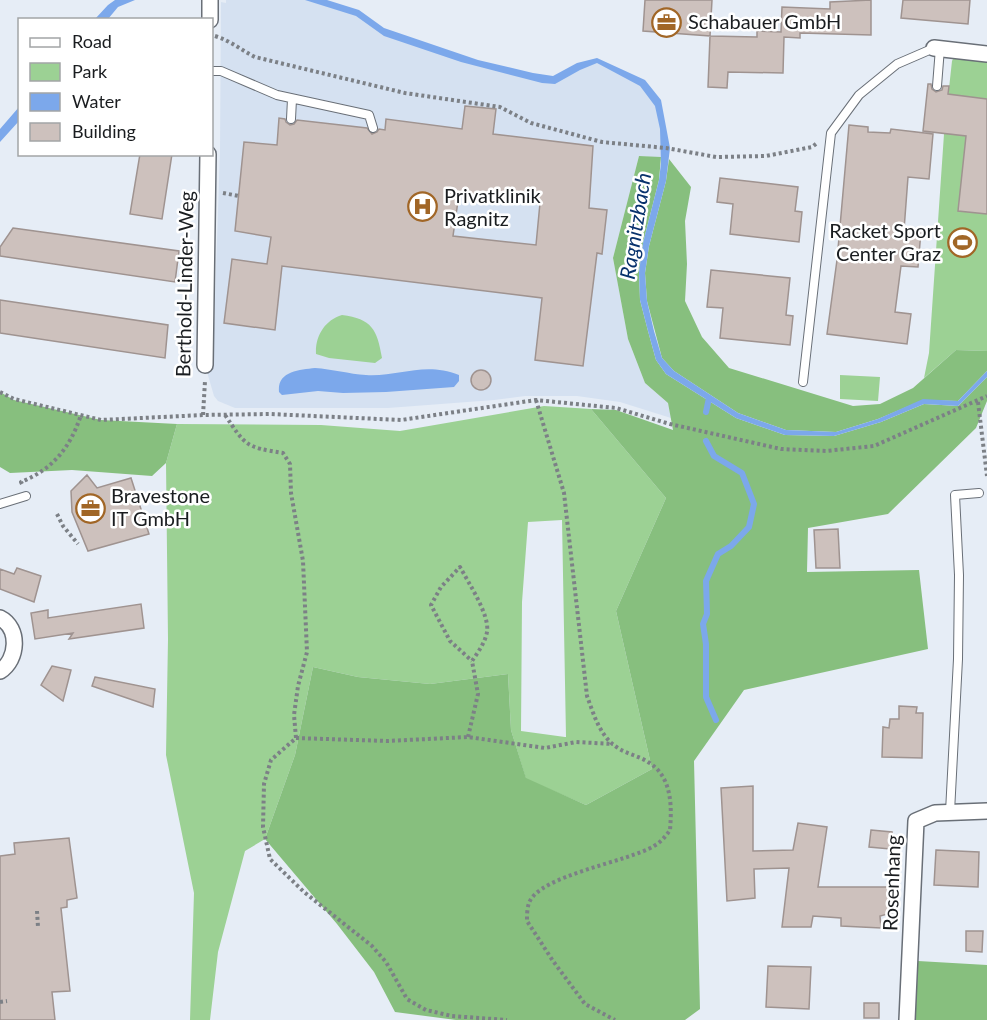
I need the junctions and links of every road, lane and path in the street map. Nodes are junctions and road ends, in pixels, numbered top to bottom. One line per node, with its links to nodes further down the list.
1 (210, 1): 2 (street)
2 (210, 18)
3 (213, 35): 11 (path)
4 (937, 48): 5 (street); 7 (lane); 11 (lane)
5 (987, 54)
6 (213, 70): 8 (lane)
7 (937, 86)
8 (292, 99): 9 (lane); 10 (lane)
9 (291, 119)
10 (372, 128)
11 (831, 133): 16 (lane)
12 (208, 156): 15 (street, Berthold-Linder-Weg)
13 (219, 193): 14 (path)
14 (239, 196)
15 (205, 365): 22 (path, Berthold-Linder-Weg)
16 (803, 382)
17 (0, 392): 21 (path)
18 (987, 396): 20 (path)
19 (536, 400): 20 (path); 23 (path); 35 (path)
20 (978, 402): 24 (path)
21 (81, 415): 22 (path); 26 (path)
22 (203, 415): 23 (path)
23 (224, 415): 34 (path)
24 (987, 476)
25 (979, 493): 37 (lane)
26 (26, 496): 27 (lane)
27 (0, 504)
28 (57, 514): 29 (path)
29 (78, 544)
30 (0, 618): 32 (street)
31 (472, 661): 31 (path); 33 (path)
32 (0, 671)
33 (468, 737): 34 (path); 35 (path)
34 (296, 738): 42 (path)
35 (613, 744): 43 (path)
36 (987, 811): 37 (street, Rosenhang)
37 (950, 812): 44 (street, Rosenhang)
38 (37, 911): 39 (path)
39 (38, 927)
40 (7, 1001): 41 (path)
41 (0, 1002)
42 (507, 1020)
43 (615, 1020)
44 (907, 1020)

